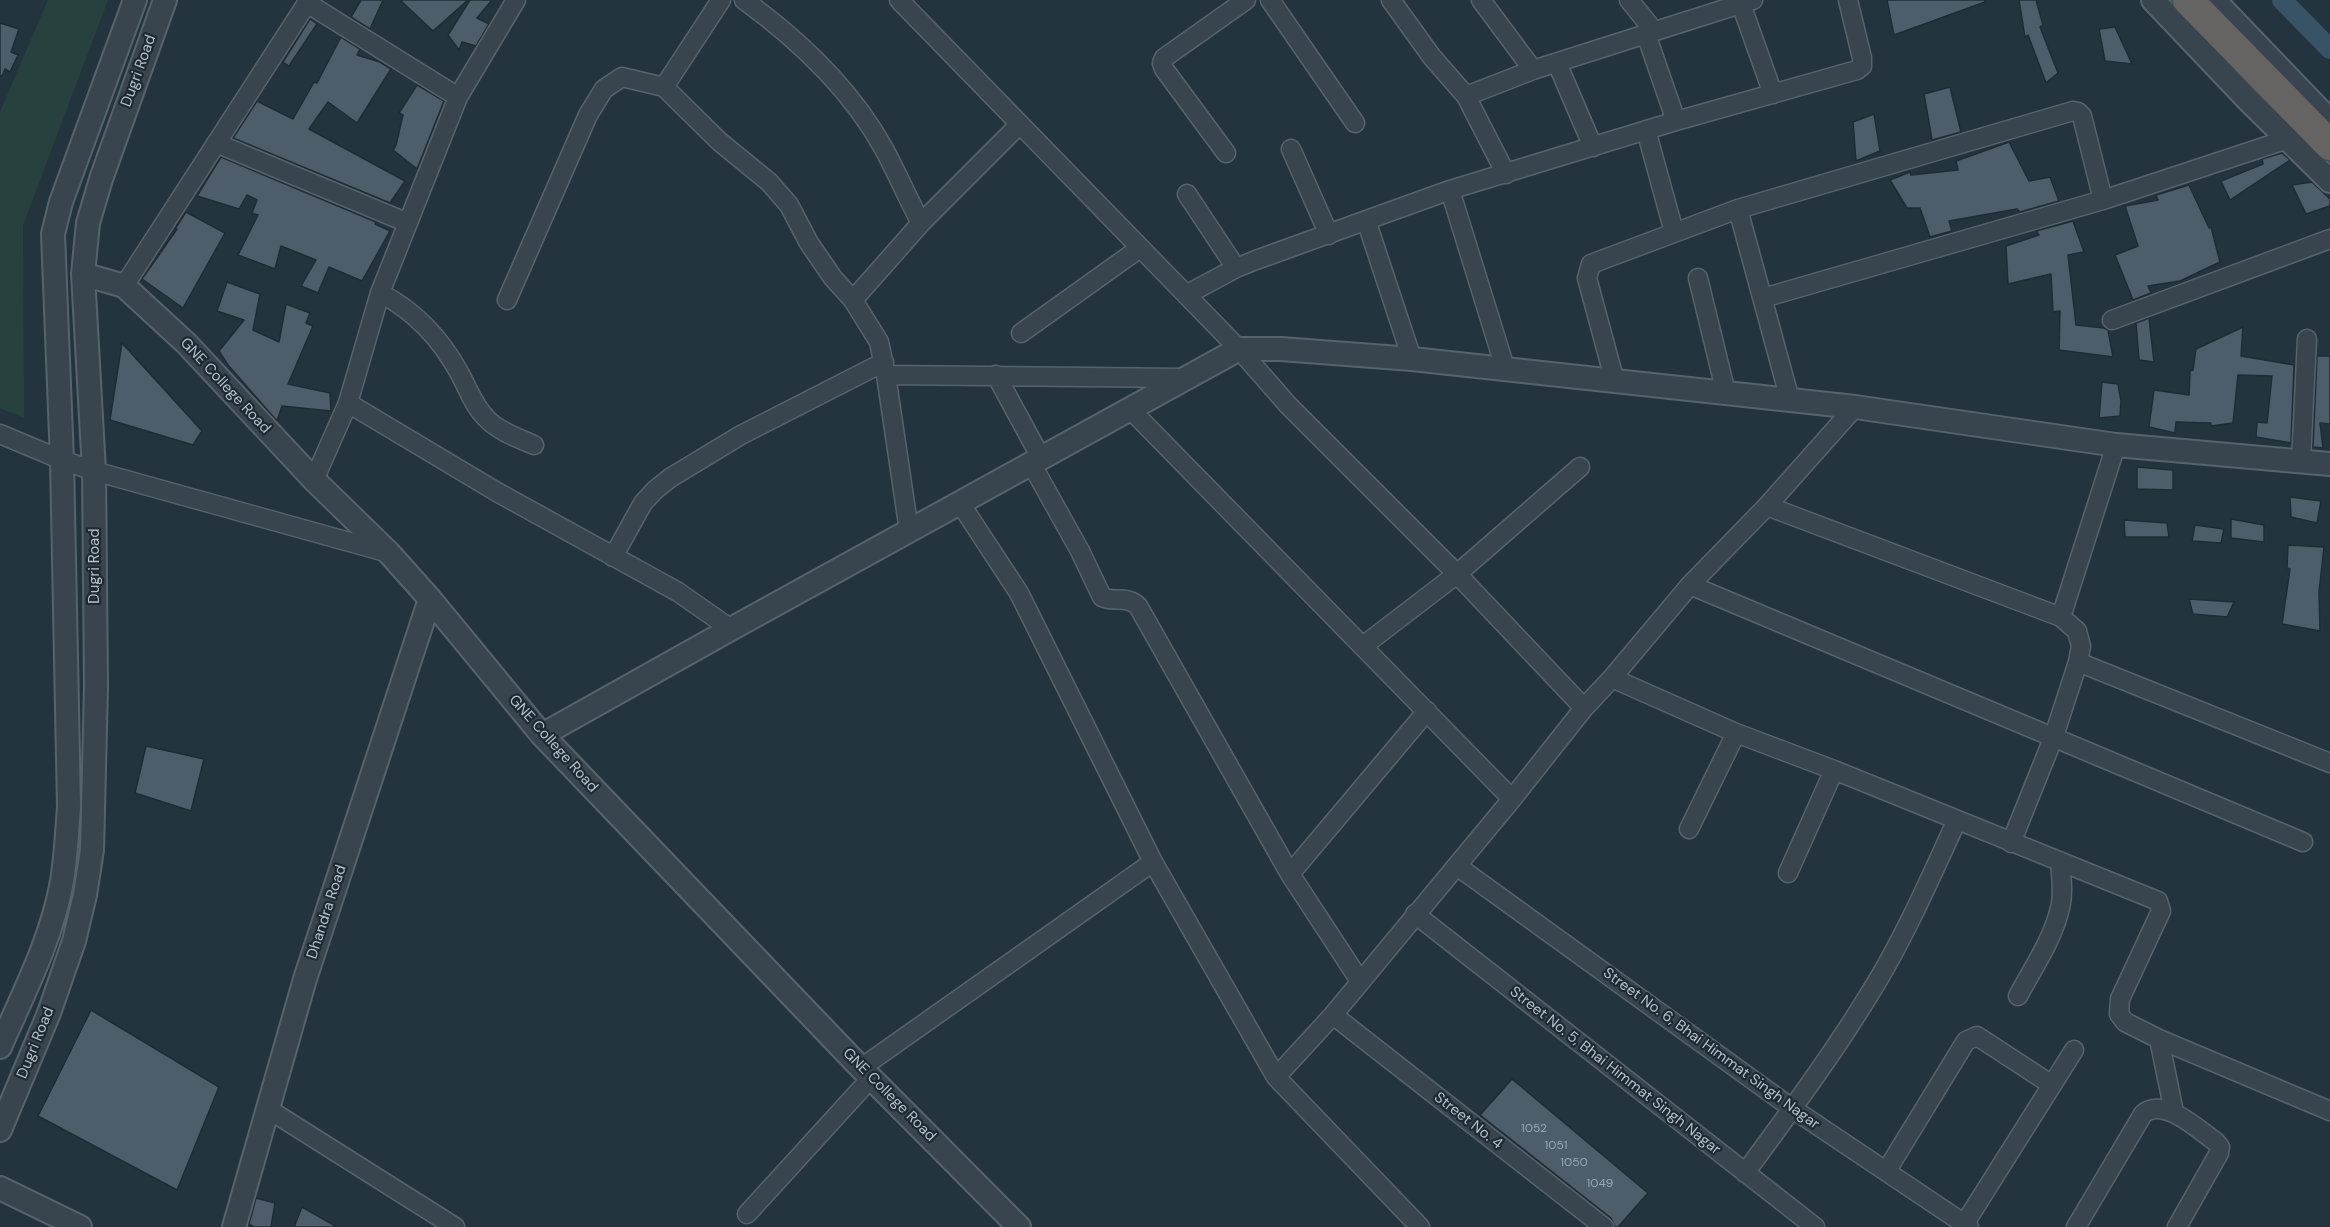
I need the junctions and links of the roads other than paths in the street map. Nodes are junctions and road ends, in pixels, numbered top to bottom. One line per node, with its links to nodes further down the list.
1 (135, 0): 76 (street, Dugri Road)
2 (165, 0): 50 (street, Dugri Road)
3 (516, 0): 24 (street)
4 (721, 0): 21 (street)
5 (744, 0): 44 (street)
6 (899, 0): 28 (street)
7 (1246, 0): 35 (street)
8 (1270, 0): 27 (street)
9 (1391, 0): 23 (street)
10 (1481, 0): 20 (street)
11 (1629, 0): 18 (street)
12 (1848, 0): 22 (street)
13 (2153, 0): 30 (street)
14 (2188, 0): 32 (highway)
15 (2214, 0): 26 (street)
16 (308, 2): 24 (street); 31 (street)
17 (1747, 2): 18 (street); 22 (street)
18 (1650, 33): 19 (street); 25 (street)
19 (1557, 63): 20 (street); 33 (street)
20 (1533, 70): 23 (street)
21 (663, 87): 56 (street); 57 (street)
22 (1773, 94): 25 (street)
23 (1466, 96): 36 (street)
24 (458, 97): 43 (street)
25 (1676, 121): 29 (street)
26 (2330, 121)
27 (1355, 123)
28 (1020, 124): 44 (street); 48 (street)
29 (1646, 130): 33 (street); 45 (street)
30 (2288, 139): 37 (street); 40 (street)
31 (216, 143): 43 (street); 52 (street)
32 (2330, 145)
33 (1593, 147): 36 (street)
34 (1291, 149): 46 (street)
35 (1226, 153)
36 (1506, 174): 38 (street)
37 (2330, 181)
38 (1450, 190): 42 (street); 64 (street)
39 (1187, 194): 49 (street)
40 (2103, 200): 41 (street); 55 (street)
41 (1738, 209): 45 (street); 55 (street)
42 (1366, 220): 46 (street); 62 (street)
43 (408, 223): 53 (street)
44 (921, 223): 57 (street)
45 (1674, 232): 67 (street)
46 (1329, 235): 49 (street)
47 (2330, 239): 58 (street)
48 (1140, 248): 54 (street); 59 (street)
49 (1236, 268): 54 (street)
50 (83, 274): 52 (street, GNE College Road); 81 (street, Dugri Road)
51 (1698, 278): 68 (street)
52 (124, 286): 82 (street, GNE College Road)
53 (380, 293): 70 (street); 74 (street)
54 (1186, 295): 61 (street)
55 (1762, 298): 69 (street)
56 (507, 300)
57 (853, 300): 63 (street)
58 (2112, 320)
59 (1021, 333)
60 (2307, 339): 78 (street)
61 (1239, 349): 62 (street); 66 (street); 88 (street)
62 (1412, 359): 64 (street)
63 (885, 368): 65 (street); 85 (street); 87 (street)
64 (1506, 371): 67 (street)
65 (996, 375): 66 (street); 77 (street)
66 (1184, 378): 72 (street)
67 (1615, 382): 68 (street)
68 (1726, 393): 69 (street)
69 (1790, 400): 71 (street)
70 (348, 403): 82 (street); 87 (street)
71 (1855, 406): 75 (street); 84 (street)
72 (1131, 410): 77 (street); 93 (street)
73 (0, 434): 76 (street)
74 (534, 445)
75 (2116, 445): 78 (street); 91 (street)
76 (62, 460): 81 (street); 118 (street, Dugri Road)
77 (1036, 460): 83 (street); 112 (street)
78 (2301, 461): 79 (street)
79 (2330, 464)
80 (1580, 467): 88 (street)
81 (94, 471): 86 (street); 127 (street, Dugri Road)
82 (314, 480): 86 (street, GNE College Road)
83 (960, 503): 85 (street); 109 (street)
84 (1767, 506): 89 (street); 91 (street)
85 (909, 531): 92 (street)
86 (389, 553): 90 (street, GNE College Road)
87 (613, 557): 92 (street)
88 (1457, 574): 93 (street); 96 (street)
89 (1690, 585): 95 (street); 100 (street)
90 (430, 599): 99 (street, GNE College Road); 123 (street, Dhandra Road)
91 (2061, 617): 94 (street)
92 (731, 628): 99 (street)
93 (1363, 646): 97 (street)
94 (2078, 662): 100 (street); 101 (street)
95 (1612, 678): 96 (street); 98 (street)
96 (1584, 708): 103 (street)
97 (1427, 711): 103 (street); 112 (street)
98 (1736, 733): 102 (street); 105 (street)
99 (542, 735): 120 (street, GNE College Road)
100 (2054, 736): 106 (street); 107 (street)
101 (2330, 763)
102 (1834, 770): 104 (street); 111 (street)
103 (1512, 799): 110 (street)
104 (1957, 820): 107 (street); 124 (street)
105 (1689, 829)
106 (2303, 842)
107 (2011, 843): 108 (street)
108 (2060, 861): 115 (street); 117 (street)
109 (1153, 862): 120 (street); 121 (street)
110 (1457, 866): 113 (street); 124 (street, Street No. 6, Bhai Himmat Singh Nagar)
111 (1788, 873)
112 (1290, 874): 114 (street)
113 (1415, 914): 114 (street); 129 (street, Street No. 5, Bhai Himmat Singh Nagar)
114 (1360, 981): 116 (street)
115 (2018, 996)
116 (1333, 1015): 121 (street); 138 (street, Street No. 4)
117 (2159, 1039): 125 (street); 126 (street)
118 (0, 1047)
119 (2074, 1050): 122 (street)
120 (867, 1073): 131 (street); 136 (street, GNE College Road)
121 (1276, 1077): 137 (street)
122 (2052, 1085): 128 (street); 132 (street)
123 (268, 1109): 134 (street, Dhandra Road); 135 (street)
124 (1793, 1109): 128 (street, Street No. 6, Bhai Himmat Singh Nagar); 129 (street)
125 (2330, 1111)
126 (2174, 1112): 140 (street); 141 (street)
127 (0, 1130)
128 (1887, 1170): 132 (street, Street No. 6, Bhai Himmat Singh Nagar)
129 (1744, 1173): 139 (street, Street No. 5, Bhai Himmat Singh Nagar)
130 (0, 1188): 133 (street)
131 (747, 1214)
132 (1967, 1225)
133 (80, 1227)
134 (234, 1227)
135 (455, 1227)
136 (1019, 1227)
137 (1420, 1227)
138 (1604, 1227)
139 (1815, 1227)
140 (2076, 1227)
141 (2177, 1227)

